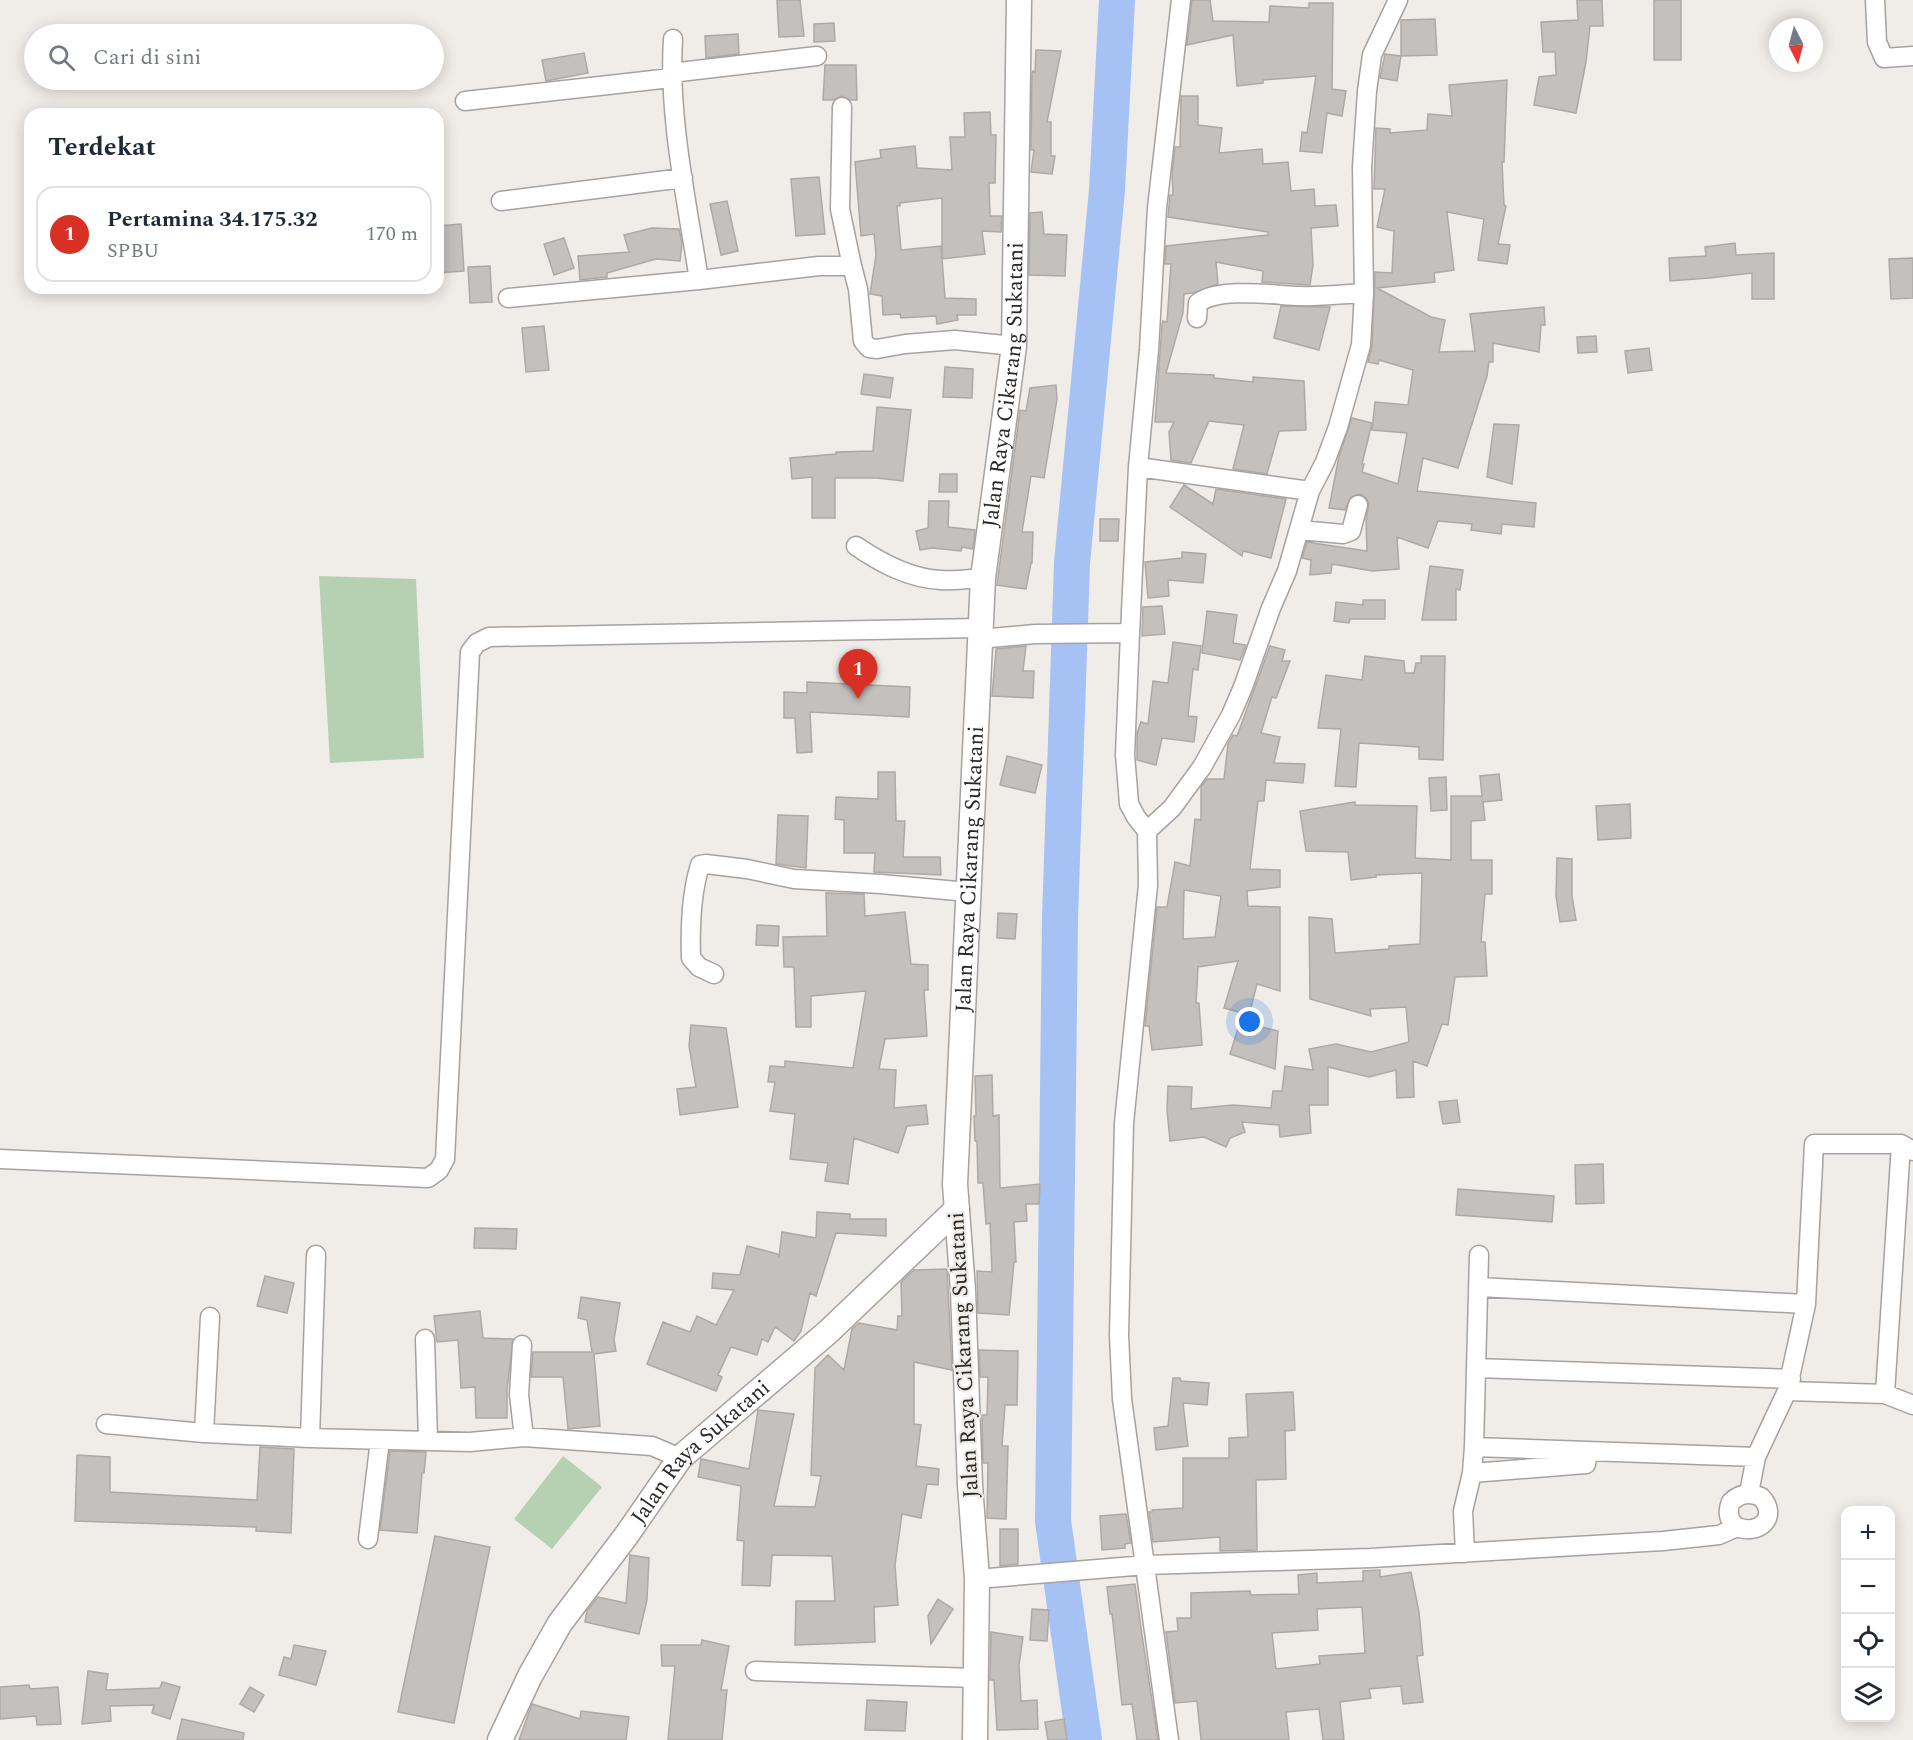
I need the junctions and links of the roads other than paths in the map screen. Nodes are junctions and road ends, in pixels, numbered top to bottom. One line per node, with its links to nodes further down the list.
1 (1019, 0): 18 (main road, Jalan Raya Cikarang Sukatani)
2 (1181, 0): 19 (street)
3 (1398, 0): 15 (street)
4 (1875, 0): 7 (street)
5 (673, 39): 8 (street)
6 (817, 56): 8 (street)
7 (1913, 56)
8 (671, 76): 9 (street); 11 (street)
9 (465, 101)
10 (842, 107): 13 (street)
11 (683, 178): 12 (street); 14 (street)
12 (501, 201)
13 (852, 266): 14 (street); 18 (street)
14 (699, 280): 16 (street)
15 (1364, 293): 17 (street); 20 (street)
16 (508, 298)
17 (1197, 318)
18 (1014, 346): 24 (main road, Jalan Raya Cikarang Sukatani)
19 (1138, 467): 20 (street); 25 (street)
20 (1311, 491): 22 (street)
21 (1358, 505): 22 (street)
22 (1300, 531): 27 (street)
23 (856, 546): 24 (street)
24 (983, 578): 26 (main road, Jalan Raya Cikarang Sukatani)
25 (1130, 633): 26 (street); 27 (street)
26 (980, 634): 28 (main road, Jalan Raya Cikarang Sukatani); 31 (street)
27 (1147, 831): 59 (street)
28 (968, 892): 29 (street); 32 (main road, Jalan Raya Cikarang Sukatani)
29 (714, 974)
30 (1907, 1148): 36 (street); 42 (street)
31 (0, 1159)
32 (957, 1209): 53 (main road, Jalan Raya Sukatani); 60 (main road, Jalan Raya Cikarang Sukatani)
33 (1479, 1255): 35 (street)
34 (316, 1256): 47 (street)
35 (1479, 1287): 36 (street); 40 (street)
36 (1806, 1304): 41 (street)
37 (210, 1317): 45 (street)
38 (425, 1340): 49 (street)
39 (522, 1345): 46 (street)
40 (1476, 1368): 41 (street); 50 (street)
41 (1789, 1385): 42 (street); 52 (street)
42 (1885, 1394): 43 (street)
43 (1913, 1405)
44 (106, 1424): 45 (street)
45 (204, 1433): 47 (street)
46 (524, 1437): 49 (street); 53 (street)
47 (310, 1438): 48 (street)
48 (380, 1440): 49 (street); 57 (street)
49 (428, 1440)
50 (1474, 1447): 51 (street); 54 (street)
51 (1588, 1452): 52 (street); 54 (street)
52 (1756, 1457): 55 (street)
53 (680, 1458): 63 (main road, Jalan Raya Sukatani)
54 (1472, 1473): 58 (street)
55 (1749, 1493): 56 (street); 56 (street)
56 (1737, 1527): 58 (street)
57 (368, 1539)
58 (1465, 1553): 59 (street)
59 (1146, 1564): 60 (street); 65 (street)
60 (988, 1578): 62 (main road, Jalan Raya Cikarang Sukatani)
61 (755, 1671): 62 (street)
62 (975, 1678): 64 (main road, Jalan Raya Cikarang Sukatani)
63 (500, 1740)
64 (975, 1740)
65 (1169, 1740)

